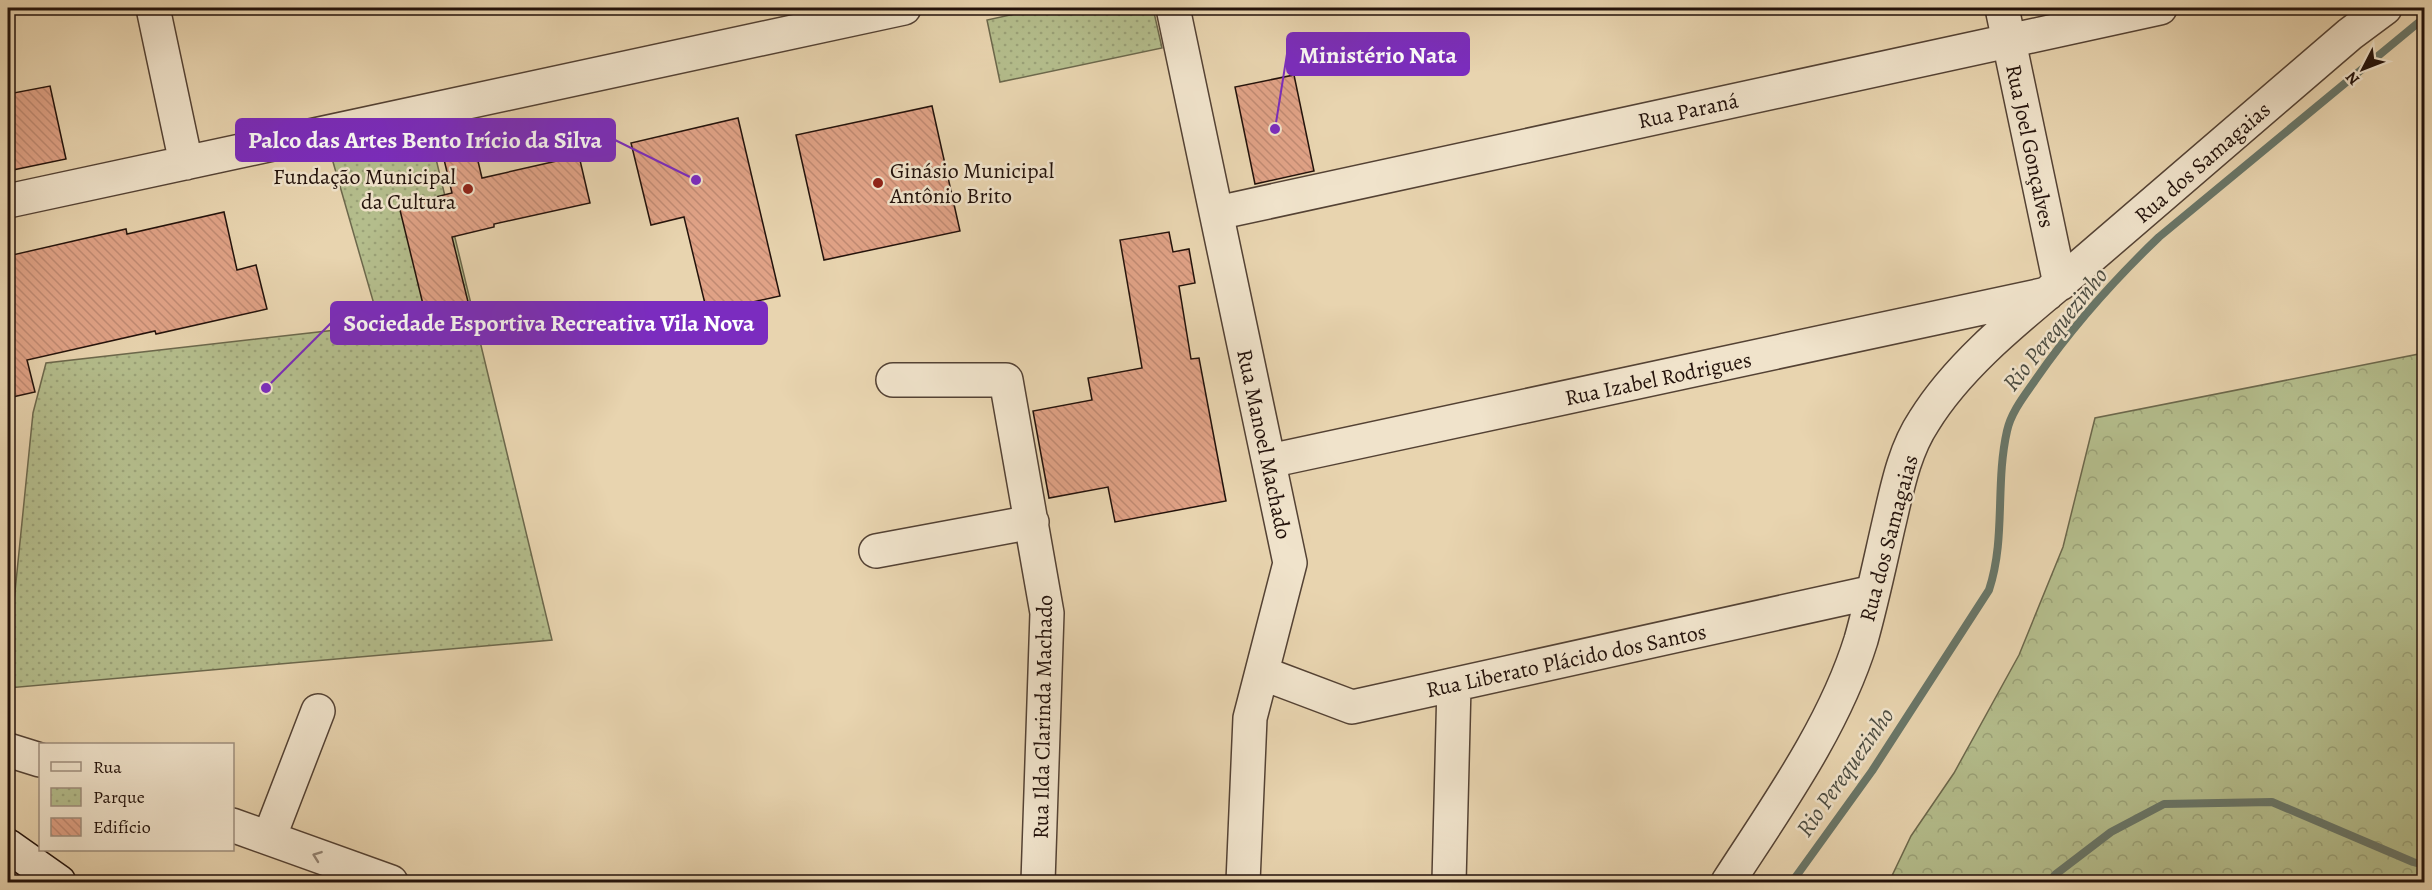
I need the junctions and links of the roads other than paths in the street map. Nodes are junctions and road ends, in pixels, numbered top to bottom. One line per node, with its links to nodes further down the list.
1 (153, 8): 9 (street)
2 (904, 8): 9 (street)
3 (1173, 8): 11 (street, Rua Manoel Machado)
4 (2002, 8): 8 (street, Rua Joel Gonçalves)
5 (2160, 8): 8 (street, Rua Paraná)
6 (2385, 8): 7 (street, Rua dos Samagaias)
7 (2347, 21): 12 (street, Rua dos Samagaias)
8 (2008, 40): 11 (street, Rua Paraná); 12 (street, Rua Joel Gonçalves)
9 (186, 163): 10 (street)
10 (8, 201)
11 (1217, 213): 14 (street, Rua Manoel Machado)
12 (2054, 289): 14 (street, Rua Izabel Rodrigues); 17 (street, Rua dos Samagaias)
13 (893, 380): 15 (street, Rua Ilda Clarinda Machado)
14 (1269, 461): 18 (street, Rua Manoel Machado)
15 (1032, 522): 16 (street); 28 (street, Rua Ilda Clarinda Machado)
16 (876, 551)
17 (1874, 592): 19 (street, Rua Liberato Plácido dos Santos); 31 (street, Rua dos Samagaias)
18 (1262, 673): 19 (street, Rua Liberato Plácido dos Santos); 29 (street, Rua Manoel Machado)
19 (1454, 685): 30 (street)
20 (318, 711): 24 (street)
21 (8, 750): 22 (street)
22 (39, 760)
23 (234, 826): 24 (street)
24 (269, 838): 27 (street, one-way to 24)
25 (8, 846): 26 (street)
26 (59, 882)
27 (392, 882)
28 (1038, 882)
29 (1243, 882)
30 (1449, 882)
31 (1728, 882)

